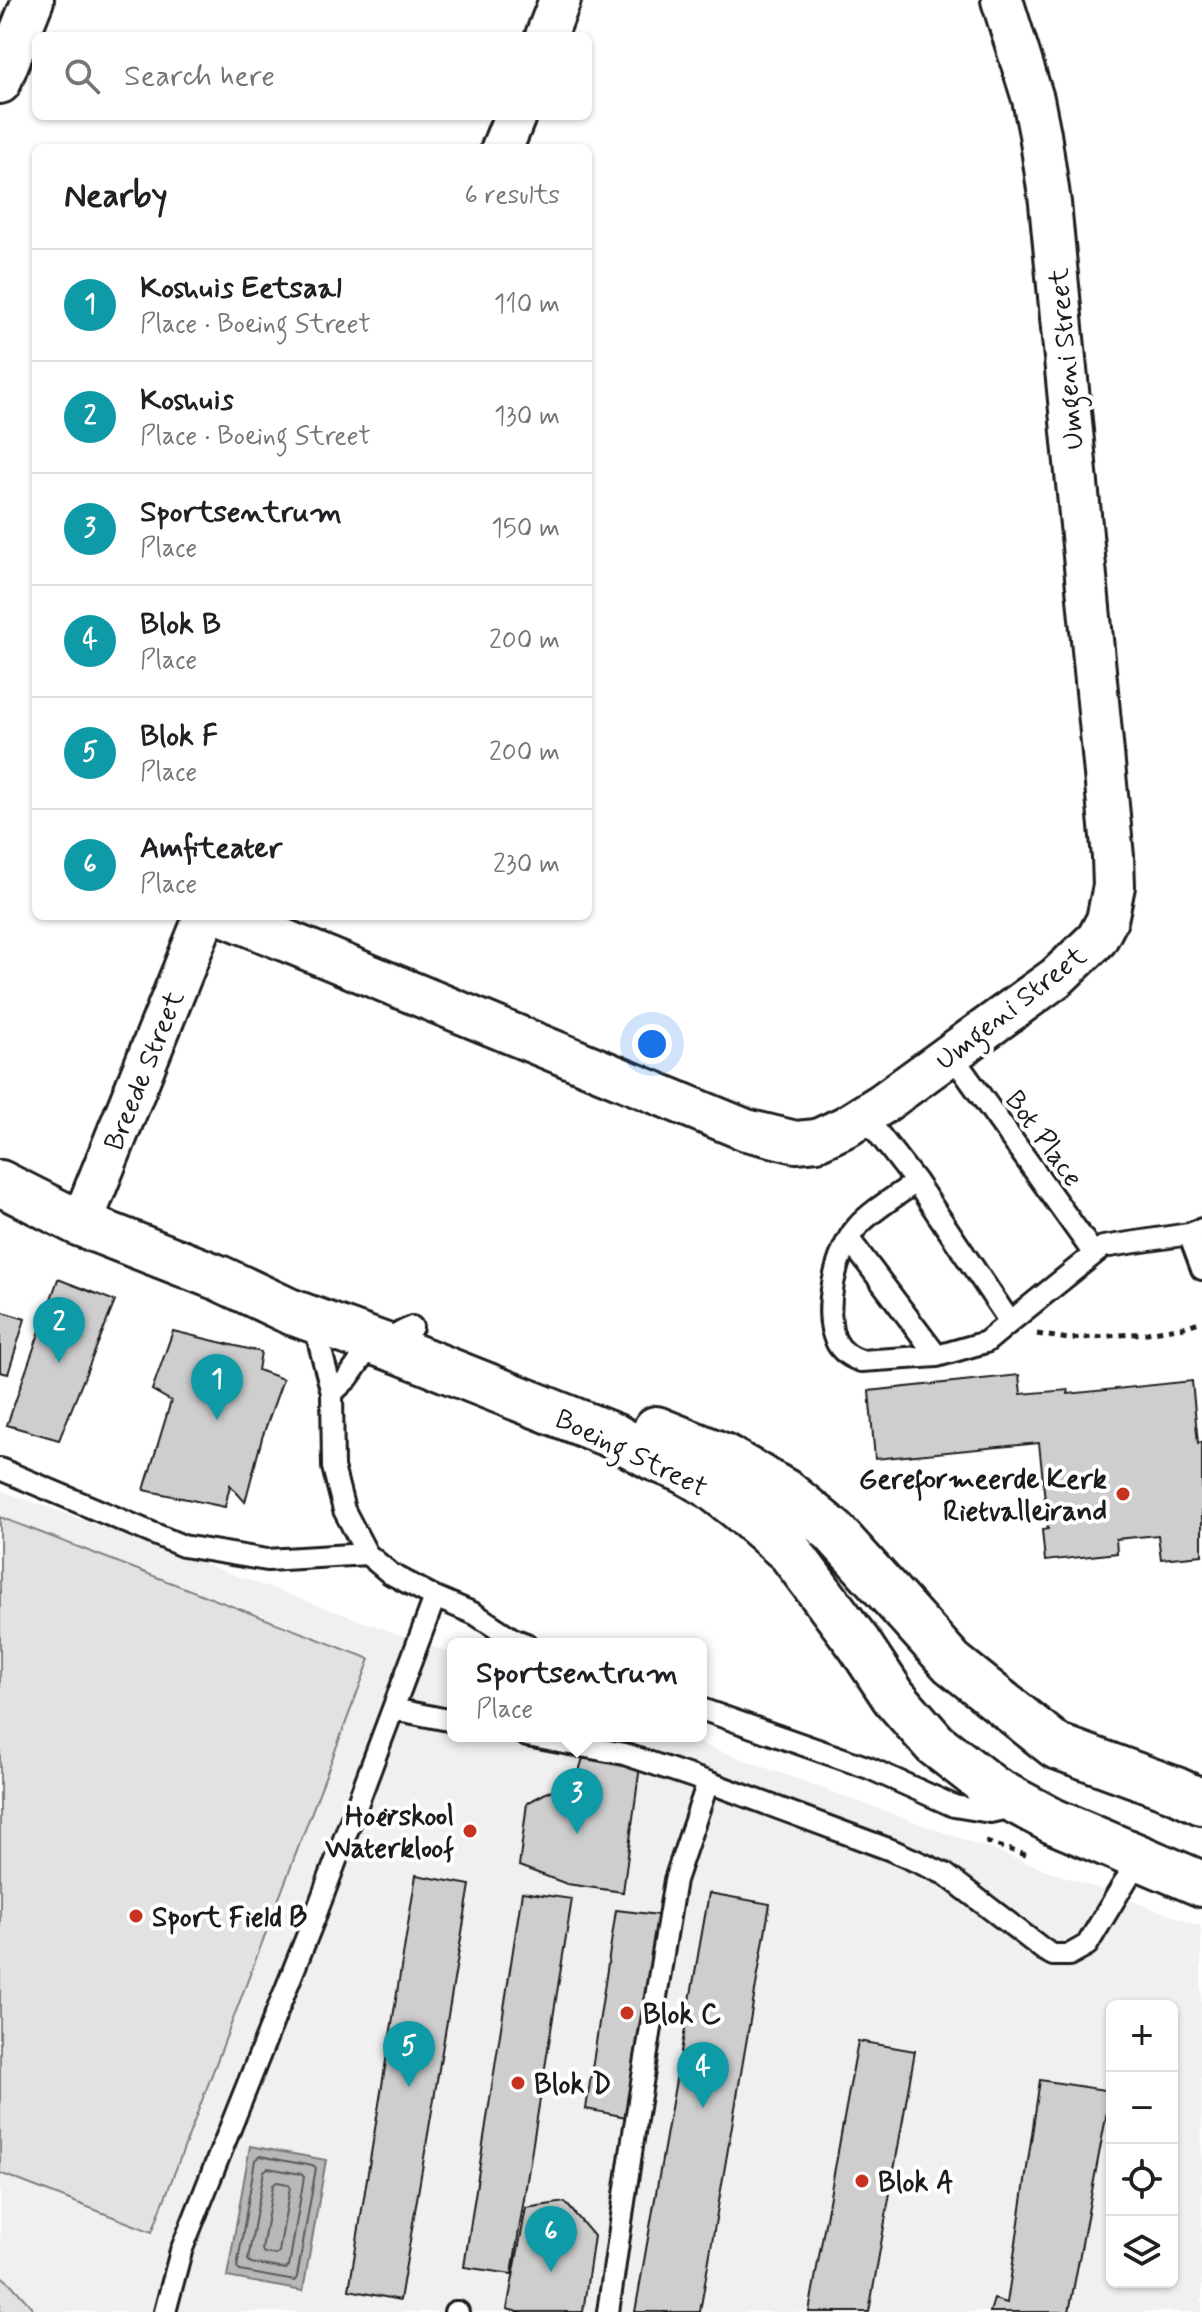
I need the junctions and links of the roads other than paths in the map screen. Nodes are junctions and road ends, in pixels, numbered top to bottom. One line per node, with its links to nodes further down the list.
1 (33, 0): 5 (street)
2 (560, 0): 4 (street)
3 (1002, 0): 10 (street, Umgeni Street)
4 (548, 32)
5 (0, 83)
6 (513, 120): 7 (street)
7 (504, 144)
8 (203, 920): 14 (street, Breede Street)
9 (236, 920): 11 (street, Umgeni Street)
10 (951, 1054): 11 (street, Umgeni Street); 17 (lane, Bot Place)
11 (864, 1115): 12 (lane)
12 (916, 1182): 16 (lane); 20 (lane)
13 (2, 1183): 14 (street, Boeing Street)
14 (86, 1215): 19 (street, Boeing Street); 21 (street, Boeing Street)
15 (1195, 1232): 17 (lane); 18 (lane)
16 (849, 1239): 22 (lane); 22 (lane)
17 (1094, 1254): 20 (lane)
18 (1202, 1269)
19 (313, 1320): 21 (street, Boeing Street); 23 (lane)
20 (1010, 1322): 22 (lane)
21 (395, 1335): 23 (lane); 33 (street, Boeing Street); 34 (street, Boeing Street)
22 (937, 1356)
23 (332, 1393): 25 (lane)
24 (0, 1469): 25 (lane)
25 (367, 1554): 26 (lane)
26 (435, 1597): 27 (lane); 28 (lane)
27 (511, 1638)
28 (393, 1709): 30 (lane); 37 (lane)
29 (707, 1711): 34 (lane)
30 (447, 1720)
31 (559, 1742): 32 (lane)
32 (708, 1782): 35 (lane); 38 (lane)
33 (1202, 1802)
34 (1044, 1840): 35 (street, Boeing Street)
35 (1140, 1857): 36 (street, Boeing Street)
36 (1202, 1884)
37 (165, 2312)
38 (608, 2312)

